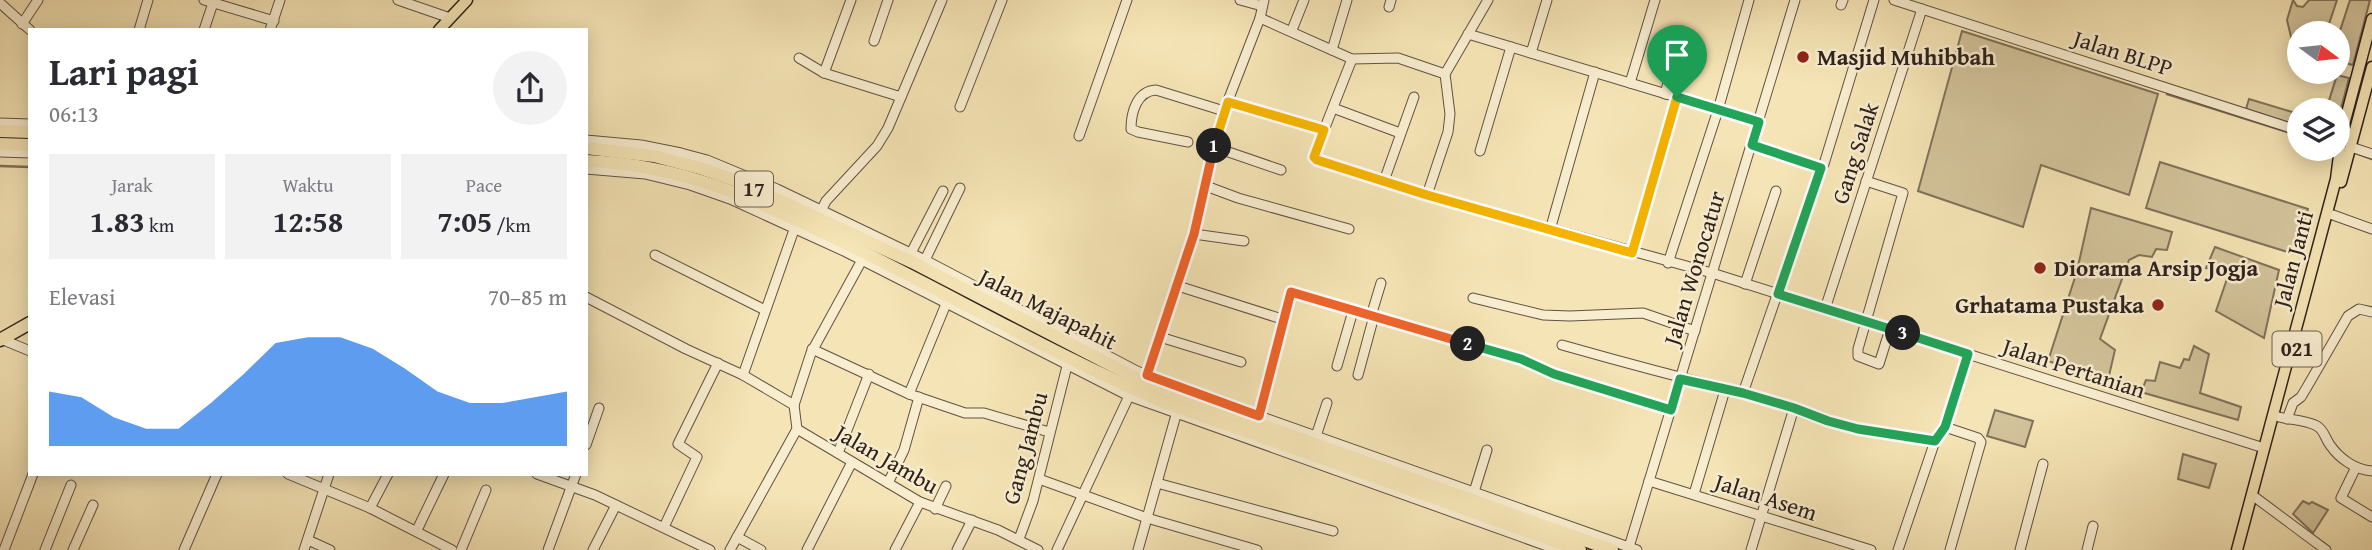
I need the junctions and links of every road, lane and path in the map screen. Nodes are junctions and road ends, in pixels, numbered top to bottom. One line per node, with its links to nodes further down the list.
1 (38, 0): 30 (street)
2 (148, 0): 31 (street)
3 (280, 0): 29 (street)
4 (398, 0): 23 (street)
5 (467, 0): 26 (main road)
6 (851, 0): 44 (street)
7 (888, 0): 37 (street)
8 (942, 0): 50 (street)
9 (1002, 0): 54 (street)
10 (1127, 0): 67 (street)
11 (1240, 0): 24 (street)
12 (1304, 0): 34 (street)
13 (1347, 0): 39 (street)
14 (1488, 0): 36 (street)
15 (1547, 0): 40 (street)
16 (1655, 0): 48 (street)
17 (1749, 0): 56 (street)
18 (1795, 0): 58 (street, Jalan Wonocatur)
19 (1874, 0): 83 (street)
20 (1894, 0): 25 (street, Jalan BLPP)
21 (210, 1): 29 (street); 32 (street)
22 (0, 3): 30 (street)
23 (413, 3): 26 (street)
24 (1263, 3): 27 (street)
25 (1923, 9): 62 (street, Jalan BLPP); 87 (street, Gang Salak)
26 (450, 18): 33 (main road)
27 (1260, 18): 34 (street); 53 (street)
28 (2372, 19): 46 (main road, Jalan Janti / 021)
29 (272, 25)
30 (26, 27)
31 (139, 28)
32 (204, 28)
33 (441, 28)
34 (1292, 30): 39 (street)
35 (1682, 31): 49 (street)
36 (1468, 34): 38 (street); 47 (street)
37 (874, 41)
38 (1511, 47): 40 (street); 76 (street)
39 (1332, 50): 42 (street)
40 (1531, 53): 45 (street)
41 (799, 58): 44 (street)
42 (1352, 59): 47 (street); 55 (street)
43 (2371, 71): 46 (main road); 61 (main road, Jalan Janti / 021)
44 (824, 72): 50 (street)
45 (1595, 72): 48 (street); 98 (street)
46 (2358, 72): 57 (main road, Jalan Janti / 021)
47 (1445, 74): 92 (street)
48 (1630, 83): 49 (street)
49 (1665, 94): 52 (street)
50 (901, 97): 93 (street)
51 (1414, 97): 66 (street)
52 (1677, 97): 56 (street); 101 (street)
53 (1226, 106): 63 (street); 69 (street); 73 (street)
54 (961, 107)
55 (1333, 108): 63 (street); 66 (street)
56 (1718, 110): 58 (street); 105 (street)
57 (2350, 111)
58 (1759, 122): 72 (street, Jalan Wonocatur)
59 (0, 123): 60 (street)
60 (28, 124)
61 (2350, 126)
62 (2287, 127)
63 (1324, 130): 86 (street, Jalan Pertanian)
64 (0, 131): 65 (highway)
65 (28, 132)
66 (1400, 133): 86 (street)
67 (1079, 136)
68 (588, 140): 93 (street)
69 (1188, 142)
70 (0, 144): 71 (highway)
71 (28, 145)
72 (1752, 145): 83 (street); 106 (street, Jalan Wonocatur)
73 (1214, 147): 85 (street); 88 (street)
74 (2350, 147): 79 (street)
75 (588, 148): 104 (highway, Jalan Majapahit / 17)
76 (1480, 151)
77 (0, 152): 78 (street)
78 (28, 153)
79 (2372, 154)
80 (588, 161): 104 (highway, Jalan Majapahit / 17)
81 (2340, 161): 158 (main road, Jalan Janti / 021)
82 (2341, 161): 94 (main road, Jalan Janti / 021)
83 (1821, 168): 110 (street)
84 (588, 169): 95 (street)
85 (1281, 170)
86 (1384, 181): 92 (street, Jalan Pertanian)
87 (1866, 181): 114 (street, Gang Salak); 120 (street)
88 (1206, 186): 96 (street); 99 (street)
89 (960, 188): 104 (street)
90 (943, 191): 104 (street)
91 (1776, 191): 108 (street)
92 (1427, 195): 98 (street, Jalan Pertanian)
93 (822, 209): 104 (street)
94 (2333, 215): 97 (street); 151 (main road, Jalan Janti / 021)
95 (795, 227): 103 (street); 115 (street)
96 (1349, 229)
97 (2372, 229)
98 (1550, 230): 101 (street, Jalan Pertanian)
99 (1194, 234): 100 (street); 109 (street)
100 (1244, 241)
101 (1632, 253): 105 (street, Jalan Pertanian)
102 (655, 254): 115 (street)
103 (862, 260): 113 (street); 128 (street)
104 (914, 262): 123 (highway, Jalan Majapahit / 17); 186 (highway, Jalan Majapahit / 17)
105 (1668, 263): 106 (street, Jalan Pertanian)
106 (1713, 273): 108 (street, Jalan Pertanian); 124 (street, Jalan Wonocatur)
107 (1381, 283): 118 (street)
108 (1745, 284): 110 (street, Jalan Pertanian)
109 (1178, 286): 119 (street); 125 (street)
110 (1778, 294): 114 (street, Jalan Pertanian); 141 (street)
111 (588, 298): 132 (street)
112 (1473, 298): 124 (street)
113 (946, 304): 133 (street); 142 (street)
114 (1825, 309): 120 (street, Jalan Pertanian)
115 (765, 310): 136 (street)
116 (1353, 311): 118 (street); 119 (street); 134 (street)
117 (2372, 312): 151 (street)
118 (1372, 316): 138 (street); 148 (street)
119 (1284, 320): 150 (street)
120 (1865, 321): 122 (street, Jalan Pertanian); 122 (street)
121 (28, 324): 126 (highway)
122 (1890, 329): 130 (street, Jalan Pertanian)
123 (1049, 330): 137 (street); 162 (highway, Jalan Majapahit / 17)
124 (1695, 331): 139 (street, Jalan Wonocatur)
125 (1160, 337): 131 (street); 137 (street)
126 (0, 340): 129 (street)
127 (1562, 345): 139 (street)
128 (812, 349): 135 (street); 145 (street)
129 (28, 350)
130 (1968, 354): 152 (street); 158 (street, Jalan Pertanian)
131 (1241, 362)
132 (718, 363): 136 (street); 198 (street)
133 (1067, 366): 143 (street); 154 (street, Gang Jambu)
134 (1337, 366)
135 (869, 374): 142 (street); 160 (street)
136 (743, 375): 145 (street)
137 (1147, 375): 150 (street)
138 (1358, 375)
139 (1680, 379): 140 (street); 148 (street, Jalan Wonocatur)
140 (1724, 390): 141 (street); 183 (street)
141 (1743, 393): 147 (street)
142 (914, 395): 154 (street); 176 (street)
143 (1129, 396): 149 (street); 184 (street)
144 (1327, 403): 155 (street)
145 (794, 405): 153 (street)
146 (598, 408): 156 (street)
147 (1794, 408): 157 (street); 193 (street)
148 (1671, 410): 175 (street, Jalan Wonocatur)
149 (1176, 415): 177 (street); 202 (street)
150 (1259, 416): 155 (street)
151 (2283, 418): 164 (street); 185 (main road, Jalan Janti / 021)
152 (1945, 427): 157 (street); 233 (street)
153 (797, 429): 160 (street, Jalan Jambu); 201 (street)
154 (1049, 432): 174 (street, Gang Jambu)
155 (1316, 436): 162 (street)
156 (588, 439)
157 (1935, 441): 232 (street)
158 (2264, 448): 185 (main road, Jalan Janti / 021)
159 (1487, 450): 186 (street)
160 (838, 453): 161 (street, Jalan Jambu)
161 (852, 462): 176 (street, Jalan Jambu); 221 (street)
162 (1381, 463): 186 (highway, Jalan Majapahit / 17)
163 (2043, 464): 234 (street)
164 (2356, 467): 165 (street); 194 (street)
165 (2372, 471)
166 (32, 476): 208 (street)
167 (216, 476): 211 (street)
168 (293, 476): 181 (street)
169 (327, 476): 181 (street)
170 (387, 476): 190 (street)
171 (443, 476): 199 (street)
172 (543, 476): 179 (street)
173 (575, 476): 179 (street)
174 (1039, 479): 184 (street); 203 (street, Gang Jambu)
175 (1650, 481): 183 (street, Jalan Asem); 205 (street, Jalan Wonocatur)
176 (888, 483): 187 (street, Jalan Jambu)
177 (1157, 483): 195 (street); 200 (street)
178 (71, 485): 209 (street)
179 (572, 486): 189 (street); 216 (street)
180 (946, 486): 191 (street)
181 (323, 489): 190 (street); 204 (street)
182 (486, 490): 215 (street)
183 (1694, 494): 193 (street, Jalan Asem)
184 (1082, 495): 195 (street); 224 (street)
185 (2254, 497): 236 (main road, Jalan Janti / 021); 237 (main road, Jalan Janti / 021); 238 (street)
186 (1466, 498): 192 (highway, Jalan Majapahit / 17); 205 (street)
187 (920, 502): 191 (street, Jalan Jambu); 222 (street)
188 (93, 505): 210 (street)
189 (616, 505): 198 (street); 217 (street)
190 (370, 508): 199 (street)
191 (935, 509): 196 (street, Jalan Jambu)
192 (1487, 511): 229 (highway, Jalan Majapahit / 17); 230 (highway, Jalan Majapahit / 17)
193 (1762, 516): 207 (street, Jalan Asem); 231 (street)
194 (2372, 517)
195 (1147, 518): 225 (street); 226 (street)
196 (972, 520): 203 (street, Jalan Jambu); 223 (street)
197 (2093, 526): 235 (street)
198 (664, 527): 218 (street)
199 (417, 530): 214 (street)
200 (1333, 531)
201 (737, 537): 219 (street); 220 (street)
202 (1522, 538): 227 (street); 228 (street)
203 (1019, 539): 206 (street, Jalan Jambu)
204 (308, 540): 212 (street); 213 (street)
205 (1633, 548)
206 (1033, 549)
207 (1865, 549)
208 (4, 550)
209 (45, 550)
210 (73, 550)
211 (184, 550)
212 (304, 550)
213 (330, 550)
214 (452, 550)
215 (461, 550)
216 (548, 550)
217 (593, 550)
218 (710, 550)
219 (730, 550)
220 (761, 550)
221 (807, 550)
222 (895, 550)
223 (957, 550)
224 (1057, 550)
225 (1138, 550)
226 (1257, 550)
227 (1522, 550)
228 (1558, 550)
229 (1580, 550)
230 (1612, 550)
231 (1751, 550)
232 (1898, 550)
233 (1950, 550)
234 (2020, 550)
235 (2087, 550)
236 (2237, 550)
237 (2244, 550)
238 (2326, 550)

